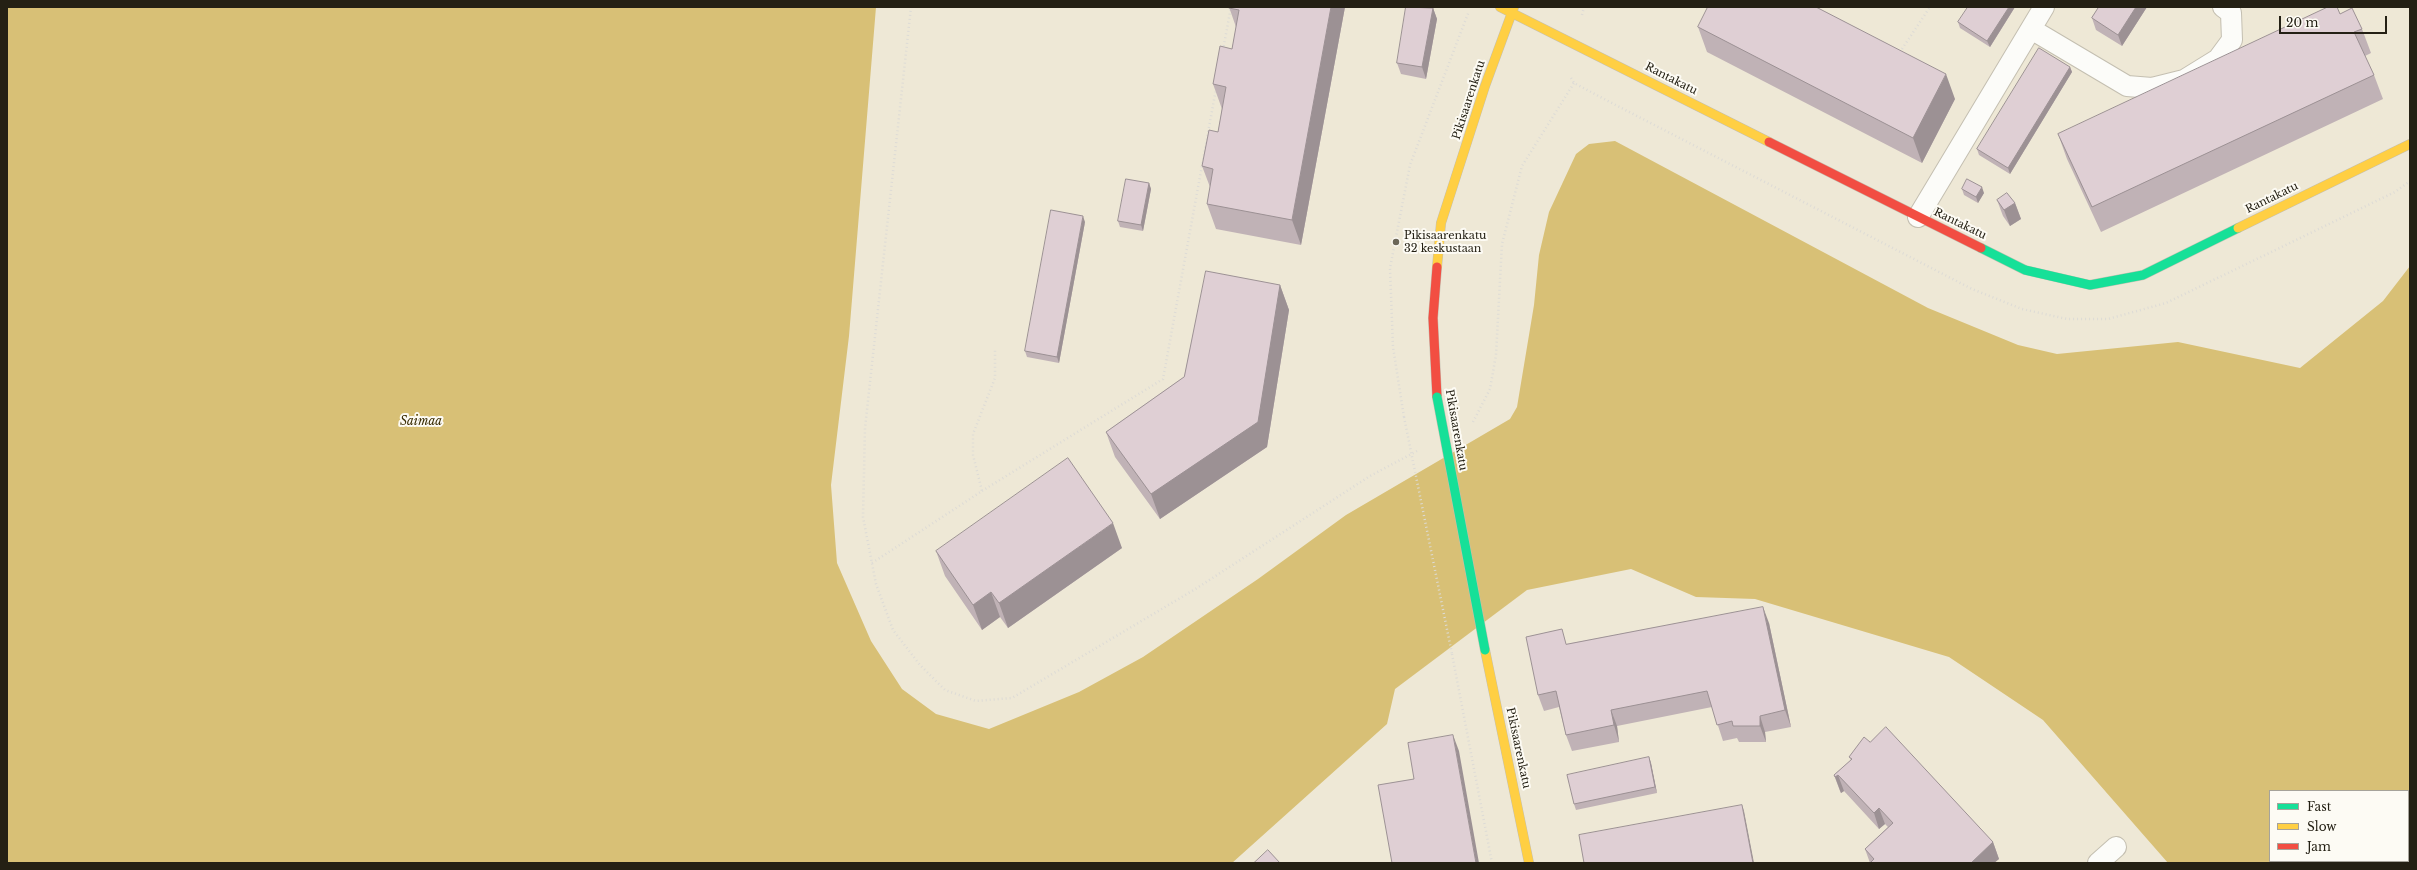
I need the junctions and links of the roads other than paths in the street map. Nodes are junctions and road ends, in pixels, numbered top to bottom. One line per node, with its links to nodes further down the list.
1 (1500, 7): 4 (street, Rantakatu)
2 (2044, 7): 5 (lane)
3 (2223, 7): 5 (lane)
4 (1513, 9): 7 (street, Rantakatu); 9 (street, Pikisaarenkatu, bridge)
5 (2031, 29): 7 (lane)
6 (2410, 144): 7 (street, Rantakatu)
7 (1918, 217)
8 (2116, 847): 10 (lane)
9 (1529, 863)
10 (2098, 863)

